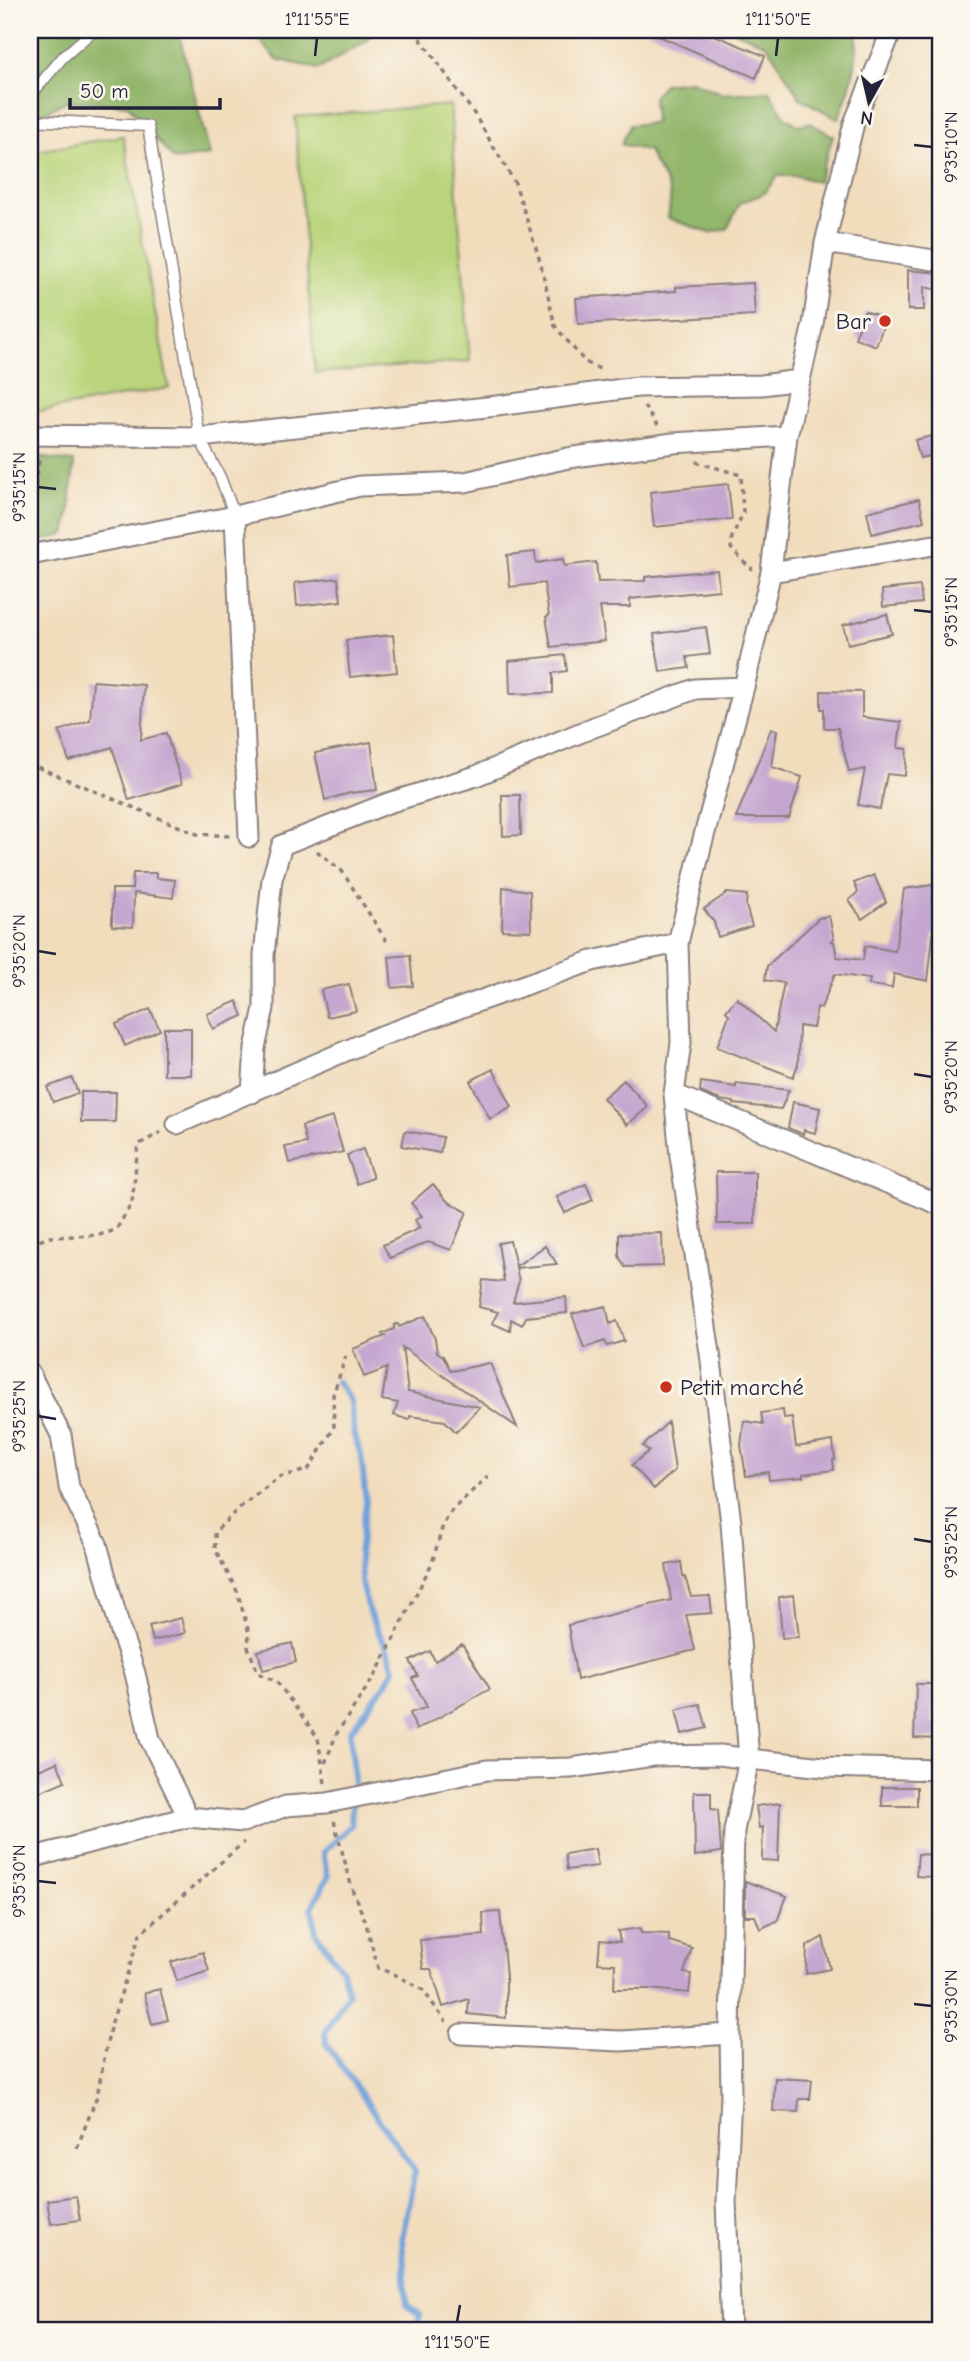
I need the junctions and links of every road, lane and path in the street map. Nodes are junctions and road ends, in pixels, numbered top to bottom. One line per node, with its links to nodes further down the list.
1 (94, 30): 4 (lane)
2 (414, 30): 8 (path)
3 (892, 30): 6 (street)
4 (30, 96)
5 (30, 120): 14 (lane)
6 (825, 243): 7 (street); 9 (street)
7 (940, 261)
8 (606, 372)
9 (799, 380): 10 (street); 13 (street)
10 (637, 387): 14 (street); 15 (path)
11 (30, 435): 12 (street)
12 (50, 435): 14 (street); 18 (path)
13 (787, 436): 15 (street); 19 (street)
14 (199, 438): 16 (lane)
15 (673, 443): 16 (street); 19 (path)
16 (235, 516): 18 (street); 25 (street)
17 (940, 544): 19 (street)
18 (31, 555): 20 (path)
19 (771, 572): 23 (street)
20 (30, 596)
21 (30, 616): 22 (path)
22 (30, 676)
23 (744, 687): 27 (street); 29 (street)
24 (30, 761): 25 (path)
25 (249, 837)
26 (317, 850): 28 (path)
27 (678, 943): 29 (street); 30 (street)
28 (389, 945)
29 (252, 1093): 31 (street)
30 (674, 1094): 32 (street); 37 (street)
31 (177, 1124): 33 (path)
32 (940, 1205)
33 (30, 1244)
34 (346, 1356): 38 (path)
35 (30, 1374): 42 (street)
36 (488, 1476): 38 (path)
37 (749, 1759): 39 (street); 40 (street); 45 (street)
38 (324, 1765): 40 (path)
39 (940, 1770)
40 (327, 1803): 41 (street); 44 (path)
41 (263, 1815): 42 (street); 46 (path)
42 (188, 1817): 43 (street)
43 (30, 1858)
44 (461, 2034): 45 (street)
45 (730, 2034): 47 (street)
46 (77, 2148)
47 (731, 2331)

